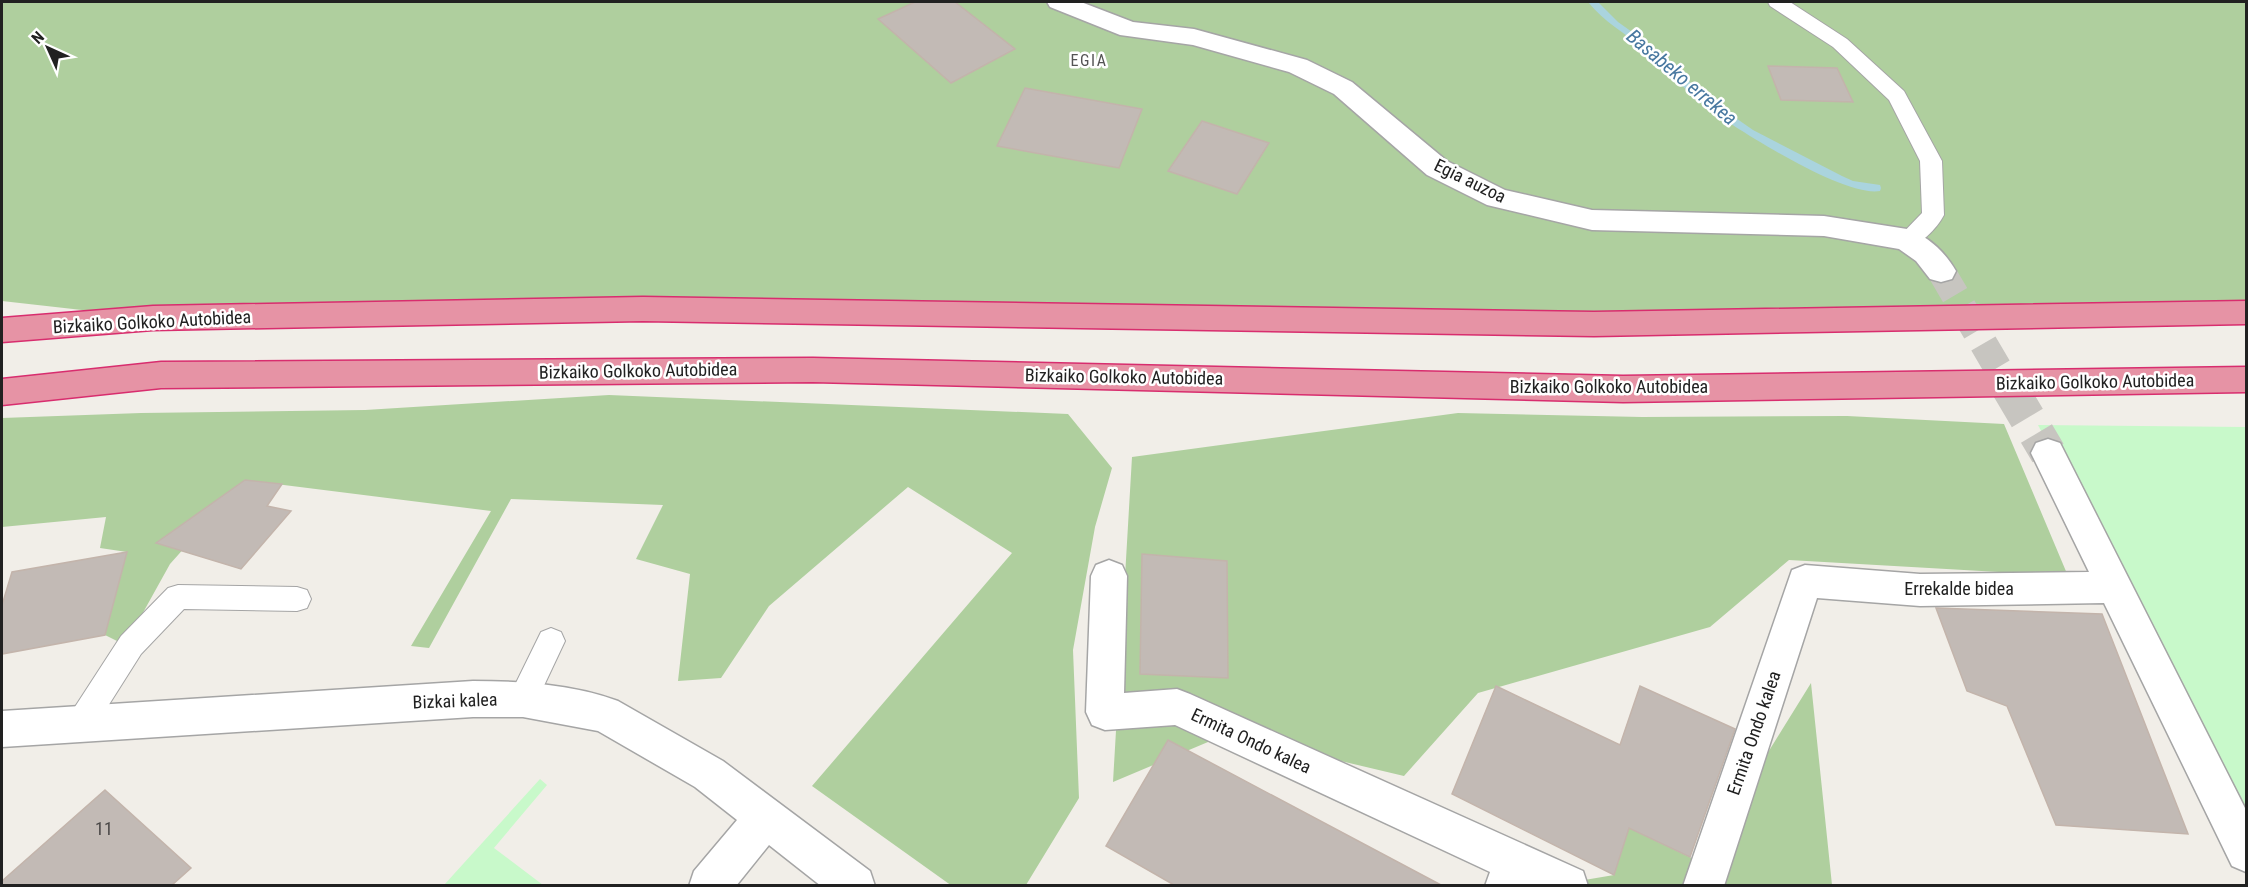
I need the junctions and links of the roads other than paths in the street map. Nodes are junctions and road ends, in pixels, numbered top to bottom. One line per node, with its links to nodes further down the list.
1 (1059, 2): 3 (street, Egia auzoa)
2 (1777, 2): 3 (lane)
3 (1907, 240): 4 (street, Egia auzoa)
4 (1941, 271)
5 (2247, 313): 6 (highway, Bizkaiko Golkoko Autobidea)
6 (2, 330)
7 (2247, 380): 8 (highway, Bizkaiko Golkoko Autobidea)
8 (2, 392)
9 (2048, 453): 12 (street)
10 (1109, 576): 20 (street, Ermita Ondo kalea)
11 (1805, 581): 12 (street, Errekalde bidea); 24 (street, Ermita Ondo kalea)
12 (2114, 587): 19 (street)
13 (297, 599): 16 (lane)
14 (551, 641): 15 (lane)
15 (523, 699): 16 (street, Bizkai kalea); 18 (street, Bizkai kalea)
16 (81, 723): 17 (street, Bizkai kalea)
17 (2, 729)
18 (766, 816): 21 (street); 22 (street, Bizkai kalea)
19 (2247, 852)
20 (1509, 874): 23 (street, Ermita Ondo kalea)
21 (709, 885)
22 (855, 885)
23 (1568, 885)
24 (1703, 885)

